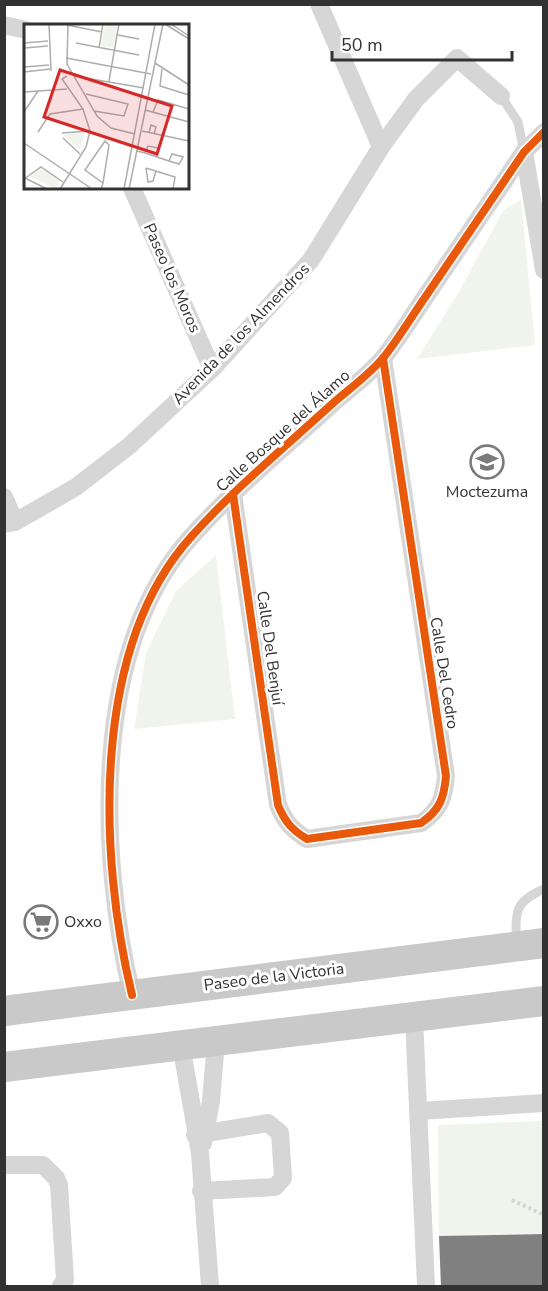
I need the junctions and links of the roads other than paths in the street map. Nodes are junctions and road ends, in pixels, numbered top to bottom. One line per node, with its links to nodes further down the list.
1 (320, 4): 6 (street)
2 (4, 25): 3 (street)
3 (24, 30)
4 (501, 96): 6 (street, Avenida de los Almendros); 7 (lane)
5 (543, 132): 7 (street, Calle Bosque del Álamo)
6 (381, 147): 11 (street, Avenida de los Almendros)
7 (524, 152): 9 (street); 10 (street, Calle Bosque del Álamo)
8 (132, 189): 11 (street, Paseo los Moros)
9 (543, 270)
10 (383, 358): 12 (street, Calle Bosque del Álamo); 15 (street, Calle Del Cedro)
11 (212, 369): 14 (street, Avenida de los Almendros)
12 (233, 494): 15 (street, Calle Del Benjuí); 18 (street, Calle Bosque del Álamo)
13 (4, 497): 14 (street)
14 (10, 523)
15 (278, 806)
16 (543, 889): 17 (lane)
17 (530, 944): 18 (main road, Paseo de la Victoria)
18 (132, 995): 20 (main road, Paseo de la Victoria)
19 (543, 1000): 21 (main road)
20 (4, 1011)
21 (414, 1018): 22 (main road); 26 (street)
22 (216, 1041): 23 (main road); 27 (street)
23 (181, 1046): 24 (main road); 27 (street)
24 (4, 1067)
25 (543, 1103): 26 (street)
26 (419, 1111): 32 (street)
27 (200, 1140): 29 (street); 29 (street)
28 (4, 1165): 30 (street)
29 (201, 1191): 31 (street)
30 (61, 1287)
31 (210, 1287)
32 (426, 1287)

